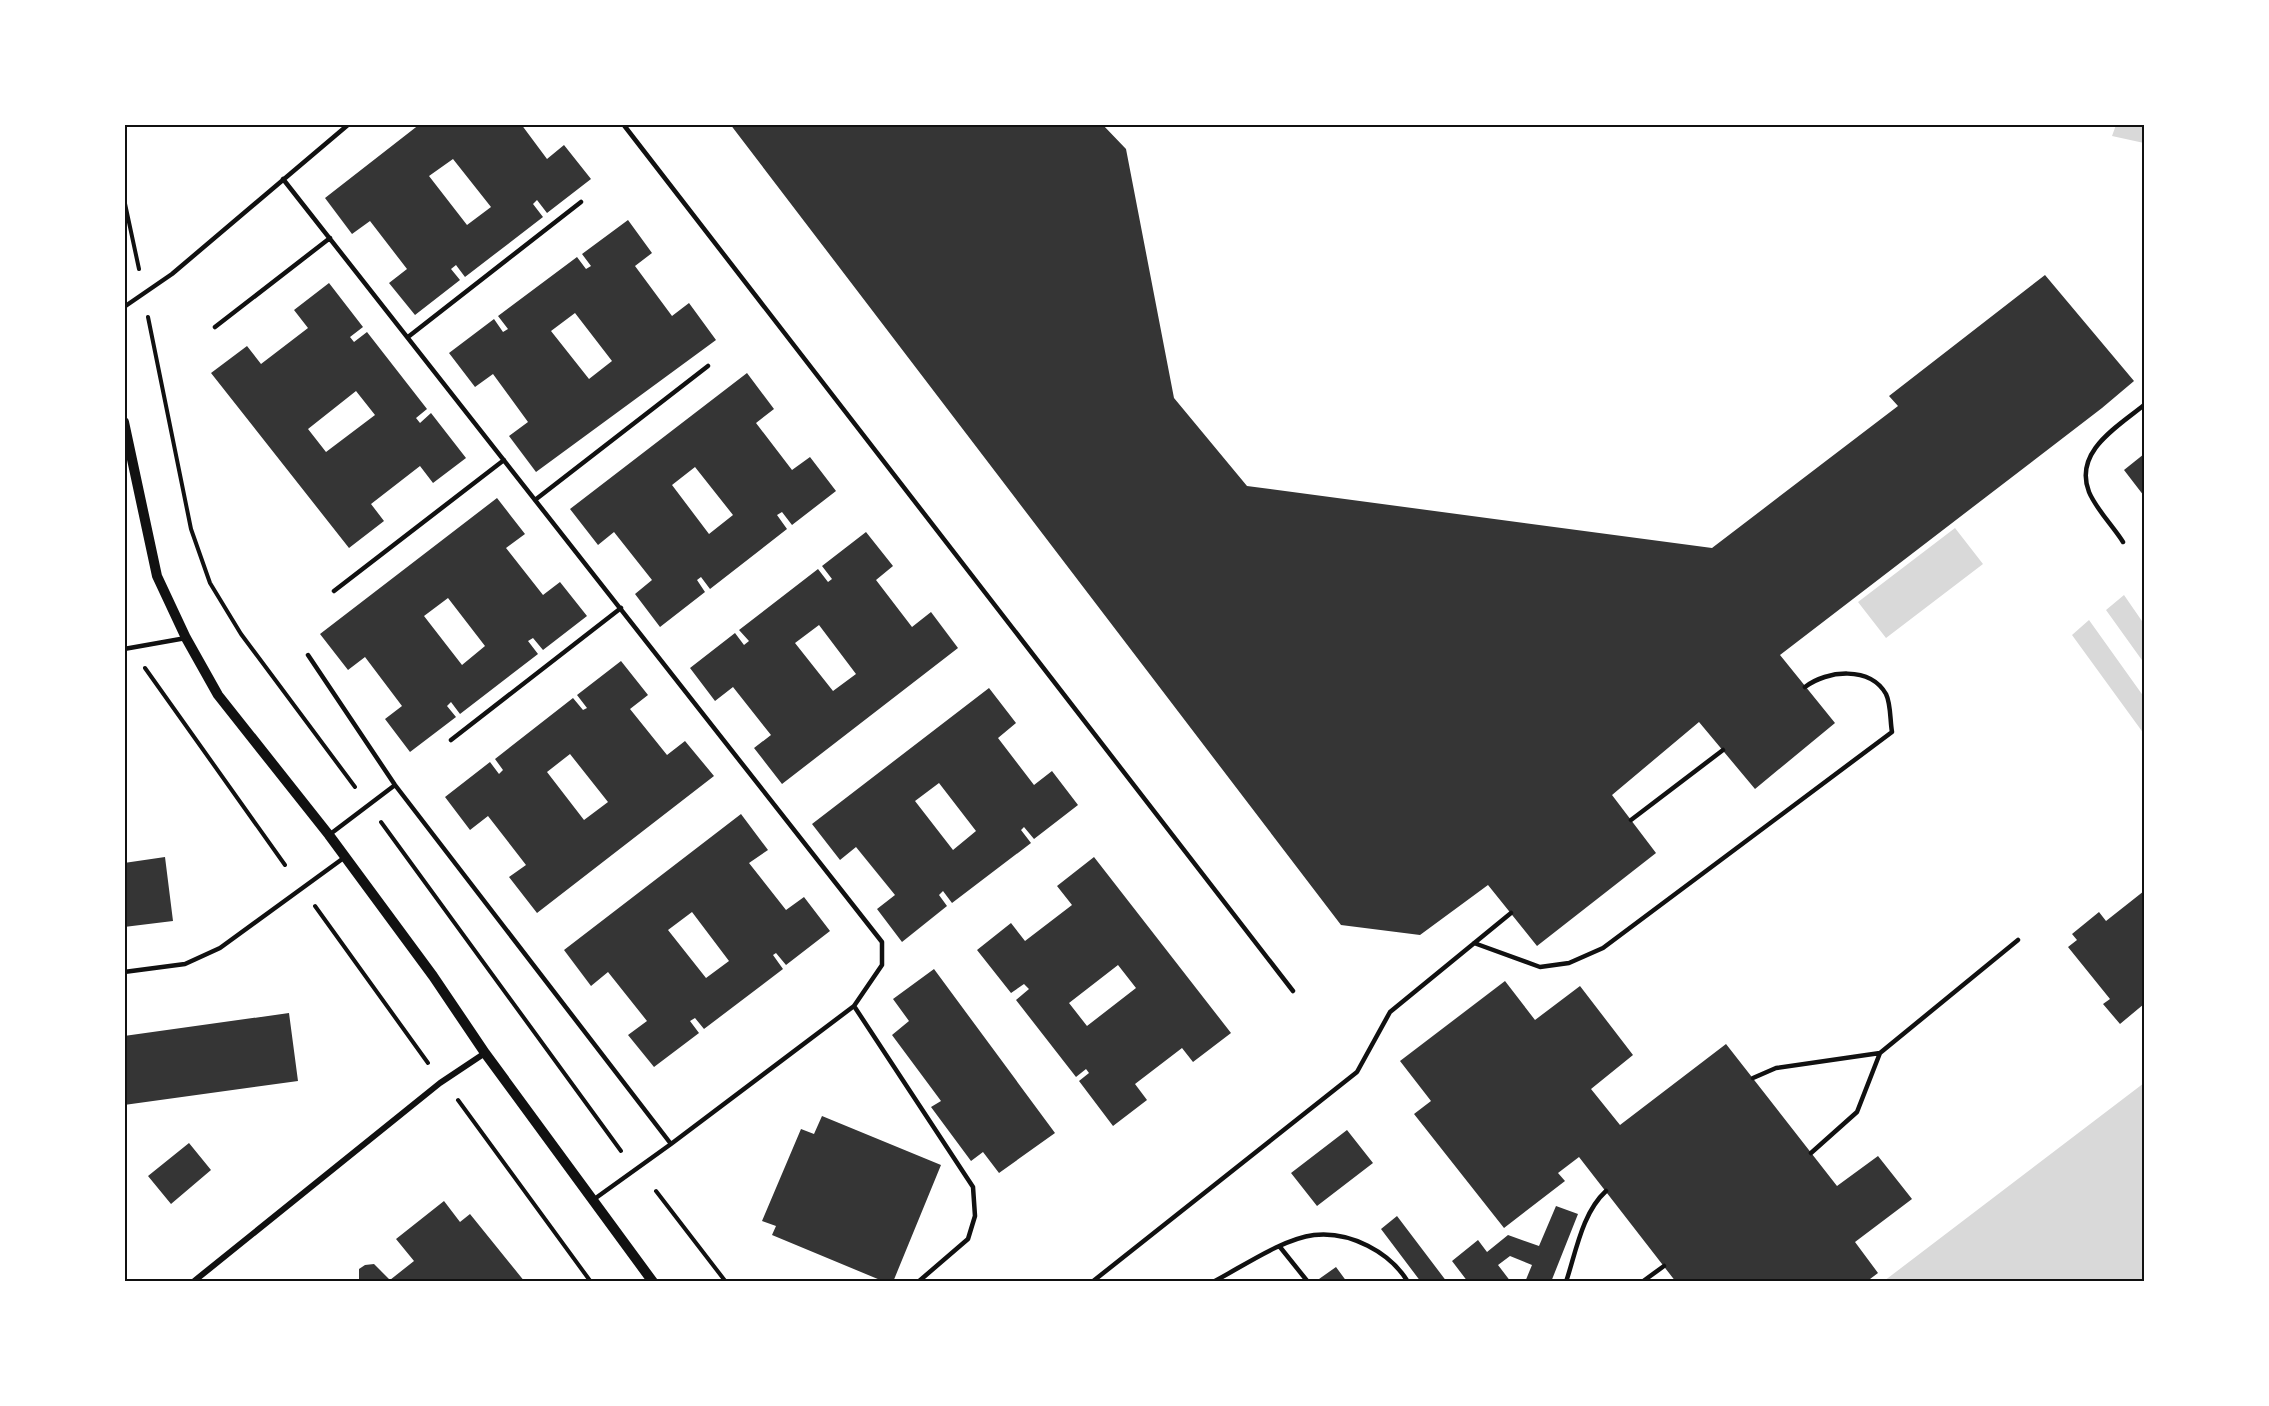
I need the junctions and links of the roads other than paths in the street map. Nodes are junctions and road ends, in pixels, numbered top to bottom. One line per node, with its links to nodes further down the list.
1 (349, 124): 3 (lane)
2 (624, 124): 31 (lane)
3 (283, 179): 5 (lane); 6 (lane)
4 (581, 202): 8 (lane)
5 (330, 238): 7 (lane); 8 (lane)
6 (124, 307)
7 (215, 327)
8 (408, 337): 12 (lane)
9 (708, 366): 13 (lane)
10 (2145, 405): 14 (lane)
11 (124, 422): 17 (street)
12 (504, 460): 13 (lane); 15 (lane)
13 (535, 500): 16 (lane)
14 (2123, 542)
15 (334, 591)
16 (621, 608): 21 (lane); 32 (lane)
17 (186, 638): 18 (lane); 25 (street)
18 (124, 649)
19 (308, 655): 23 (lane)
20 (1805, 687): 29 (lane)
21 (451, 740)
22 (1723, 750): 24 (lane)
23 (395, 786): 25 (lane); 36 (lane)
24 (1631, 820)
25 (329, 834): 26 (street)
26 (345, 857): 30 (lane); 33 (street)
27 (1511, 913): 29 (lane)
28 (2018, 940): 34 (lane)
29 (1474, 943): 45 (lane)
30 (124, 972)
31 (1293, 991)
32 (854, 1006): 36 (lane); 44 (lane)
33 (485, 1053): 39 (street); 42 (street)
34 (1880, 1053): 35 (lane); 37 (lane)
35 (1753, 1078)
36 (671, 1144): 39 (lane)
37 (1811, 1153)
38 (1606, 1191): 49 (lane)
39 (593, 1200): 43 (street)
40 (1280, 1247): 46 (lane); 47 (lane); 48 (lane)
41 (1664, 1266): 50 (lane)
42 (193, 1281)
43 (653, 1281)
44 (918, 1281)
45 (1092, 1281)
46 (1213, 1281)
47 (1308, 1281)
48 (1408, 1281)
49 (1566, 1281)
50 (1642, 1281)

